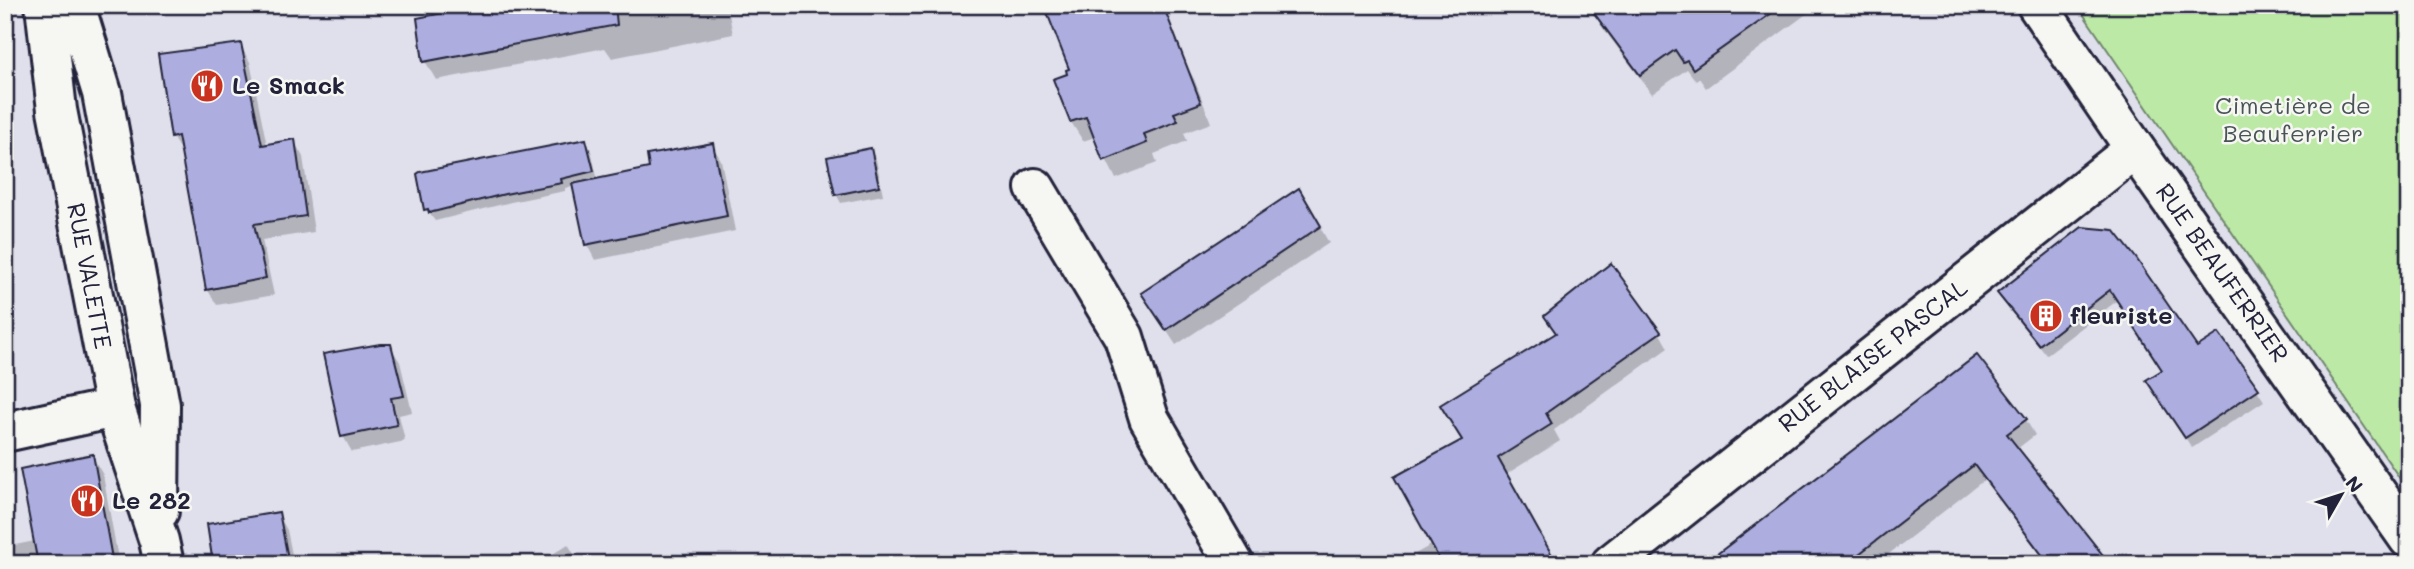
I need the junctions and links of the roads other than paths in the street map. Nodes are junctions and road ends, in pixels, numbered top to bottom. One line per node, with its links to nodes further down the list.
1 (45, 5): 6 (street, RUE VALETTE)
2 (75, 5): 9 (street, RUE VALETTE)
3 (2037, 5): 4 (street, RUE BEAUFERRIER)
4 (2135, 149): 8 (street, RUE BEAUFERRIER); 11 (street, RUE BLAISE PASCAL)
5 (1035, 188): 10 (street)
6 (115, 408): 7 (street); 9 (street, RUE VALETTE)
7 (5, 432)
8 (2409, 539)
9 (161, 552)
10 (1234, 564)
11 (1611, 564)

